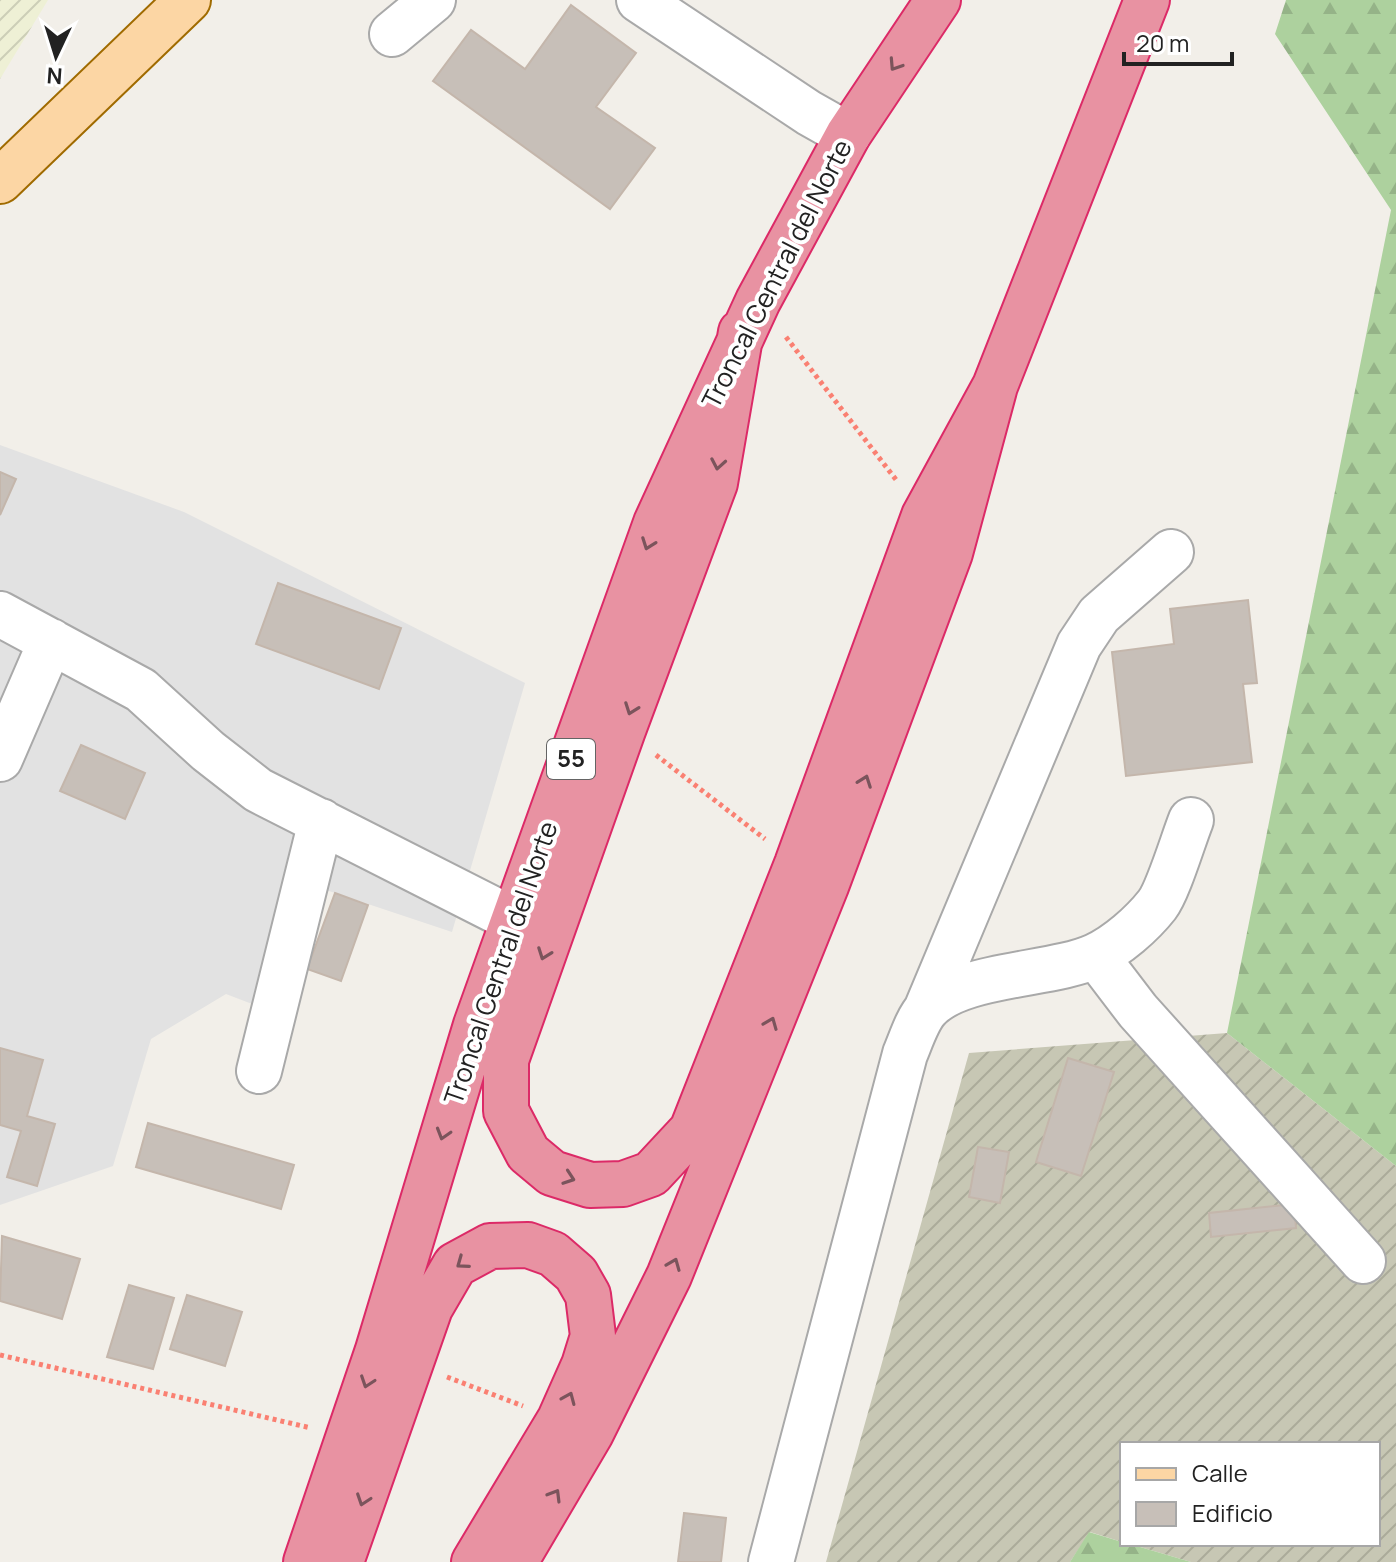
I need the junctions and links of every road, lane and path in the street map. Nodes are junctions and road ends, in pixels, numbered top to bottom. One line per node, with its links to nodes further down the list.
1 (188, 0): 8 (main road)
2 (433, 0): 6 (lane)
3 (639, 0): 7 (lane)
4 (938, 0): 7 (highway, Troncal Central del Norte / 55, one-way to 7)
5 (1147, 0): 10 (highway)
6 (392, 34)
7 (848, 135): 9 (highway, Troncal Central del Norte / 55)
8 (0, 181)
9 (749, 316): 11 (path); 15 (highway, one-way to 15); 20 (highway, Troncal Central del Norte / 55, one-way to 20)
10 (995, 386): 11 (highway); 32 (highway, one-way to 10)
11 (924, 516): 19 (highway)
12 (1171, 552): 22 (lane)
13 (0, 614): 14 (lane)
14 (51, 641): 16 (lane); 18 (lane)
15 (623, 730): 19 (path); 19 (highway, one-way to 19)
16 (0, 759)
17 (1191, 820): 21 (lane)
18 (321, 821): 20 (lane); 23 (lane)
19 (797, 864)
20 (514, 920): 28 (highway, Troncal Central del Norte / 55, one-way to 28)
21 (1096, 956): 22 (lane); 24 (lane)
22 (926, 1010): 33 (lane)
23 (259, 1071)
24 (1363, 1261)
25 (0, 1355): 28 (path)
26 (411, 1363): 27 (path); 27 (highway, one-way to 26); 30 (highway, one-way to 30)
27 (560, 1419): 31 (highway)
28 (349, 1437): 29 (highway, Troncal Central del Norte / 55)
29 (306, 1562)
30 (341, 1562)
31 (474, 1562)
32 (515, 1562)
33 (771, 1562)

